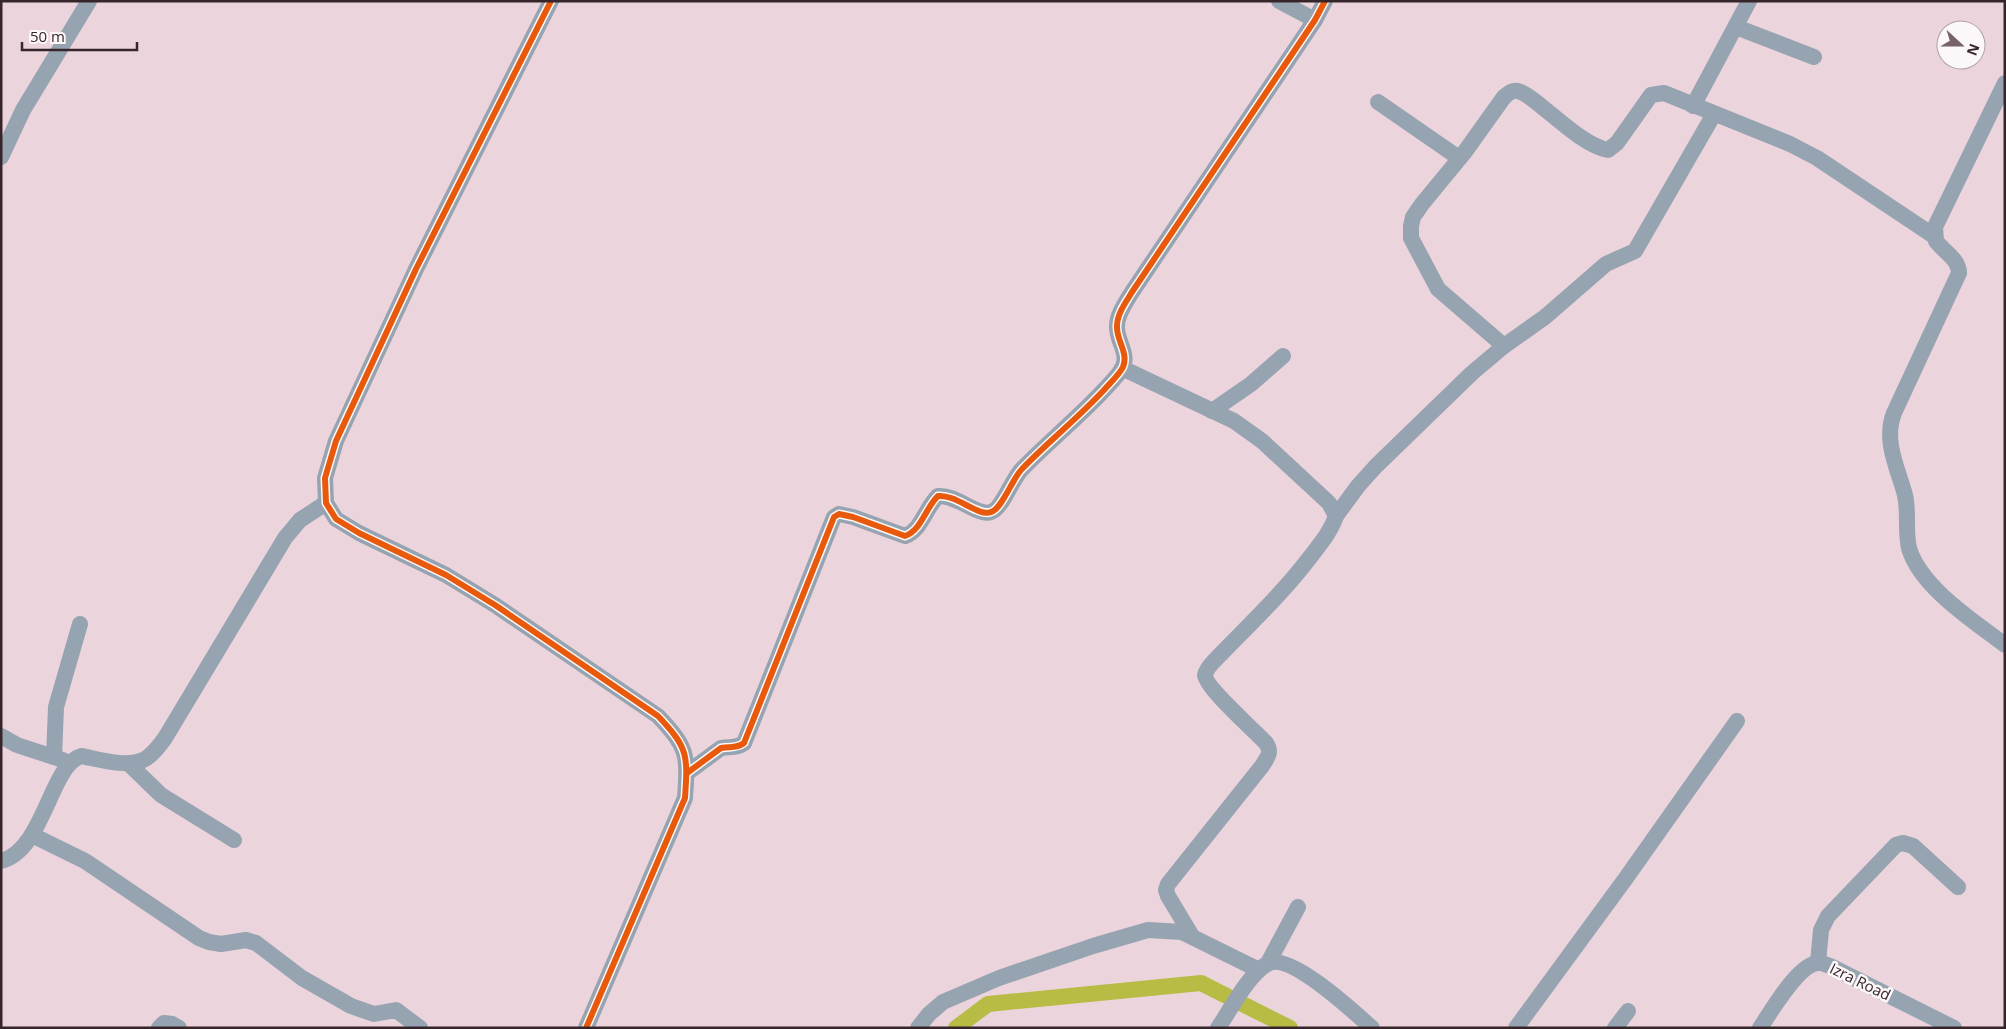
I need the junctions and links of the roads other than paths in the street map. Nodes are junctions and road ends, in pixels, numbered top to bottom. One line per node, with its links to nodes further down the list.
1 (90, 1): 13 (street)
2 (552, 1): 20 (street)
3 (1279, 1): 6 (street)
4 (1325, 1): 6 (street)
5 (1749, 1): 7 (street)
6 (1315, 20): 18 (street)
7 (1736, 27): 8 (street); 11 (street)
8 (1814, 57)
9 (2005, 83): 15 (street)
10 (1378, 102): 14 (street)
11 (1693, 106): 12 (street); 14 (street)
12 (1714, 114): 15 (street); 16 (street)
13 (1, 157)
14 (1460, 158): 16 (street)
15 (1934, 236): 23 (street)
16 (1504, 346): 21 (street)
17 (1284, 356): 19 (street)
18 (1122, 368): 19 (street); 29 (street)
19 (1212, 411): 21 (street)
20 (326, 503): 28 (street); 29 (street)
21 (1336, 516): 35 (street)
22 (80, 624): 26 (street)
23 (2005, 645)
24 (1737, 721): 46 (street)
25 (1, 736): 26 (street)
26 (54, 757): 27 (street)
27 (70, 762): 28 (street); 30 (street)
28 (129, 764): 31 (street)
29 (687, 773): 43 (street)
30 (32, 835): 32 (street); 42 (street)
31 (234, 840)
32 (1, 861)
33 (1958, 887): 36 (street)
34 (1298, 907): 37 (street)
35 (1192, 936): 37 (street); 44 (street)
36 (1818, 962): 48 (street, Izra Road); 49 (street, Izra Road)
37 (1264, 966): 39 (street); 45 (street)
38 (1628, 1011): 47 (street)
39 (1222, 1022)
40 (159, 1028): 41 (street)
41 (179, 1028)
42 (420, 1028)
43 (586, 1028)
44 (918, 1028)
45 (1372, 1028)
46 (1516, 1028)
47 (1615, 1028)
48 (1760, 1028)
49 (1954, 1028)

